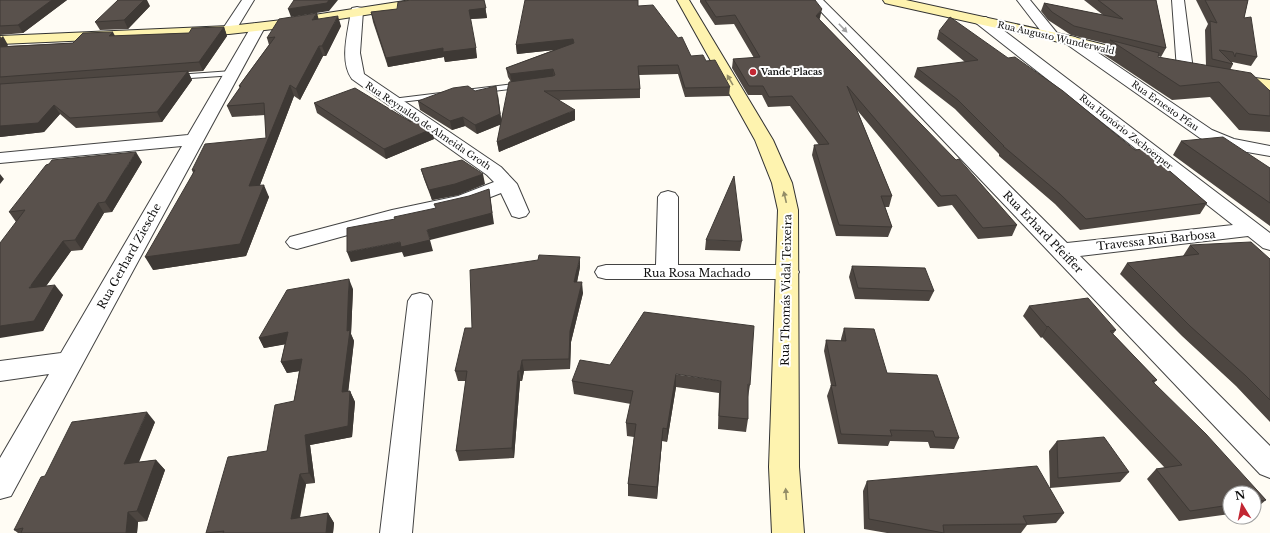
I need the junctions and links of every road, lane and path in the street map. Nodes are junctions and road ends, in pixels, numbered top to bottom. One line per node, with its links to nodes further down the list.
1 (248, 0): 11 (street)
2 (435, 0): 8 (main road)
3 (683, 0): 35 (main road, Rua Thomás Vidal Teixeira, one-way to 3)
4 (816, 0): 33 (street, Rua Erhard Pfeiffer, one-way to 33)
5 (889, 0): 9 (main road, Rua Augusto Wunderwald)
6 (1023, 0): 12 (street)
7 (1178, 0): 17 (street)
8 (359, 6): 10 (main road); 23 (street, Rua Reynaldo de Almeida Groth)
9 (981, 20): 12 (main road, Rua Augusto Wunderwald); 30 (street, Rua Honório Zschoerper)
10 (258, 27): 11 (main road); 18 (street, Rua Gerhard Ziesche)
11 (229, 30): 13 (main road)
12 (1052, 36): 14 (main road, Rua Augusto Wunderwald)
13 (0, 40)
14 (1070, 40): 15 (main road, Rua Augusto Wunderwald); 25 (street, Rua Ernesto Pfau)
15 (1147, 60)
16 (1170, 66): 17 (main road)
17 (1192, 72)
18 (232, 73): 19 (lane); 24 (street, Rua Gerhard Ziesche)
19 (170, 78)
20 (1219, 78): 22 (main road)
21 (535, 84): 23 (lane)
22 (1270, 85)
23 (392, 101): 27 (street, Rua Reynaldo de Almeida Groth)
24 (194, 140): 26 (street); 38 (street, Rua Gerhard Ziesche)
25 (1270, 151)
26 (0, 158)
27 (507, 184): 29 (street, Rua Reynaldo de Almeida Groth); 31 (street)
28 (668, 197): 36 (street)
29 (519, 212)
30 (1252, 229): 32 (street, Rua Honório Zschoerper); 33 (street, Travessa Rui Barbosa)
31 (297, 242)
32 (1270, 243)
33 (1061, 251): 40 (street, Rua Erhard Pfeiffer)
34 (606, 272): 36 (street, Rua Rosa Machado)
35 (788, 272): 36 (street, Rua Rosa Machado); 43 (main road, Rua Thomás Vidal Teixeira, one-way to 35)
36 (667, 273)
37 (420, 301): 42 (street)
38 (70, 362): 39 (street); 41 (street, Rua Gerhard Ziesche)
39 (0, 371)
40 (1270, 465)
41 (0, 486)
42 (396, 533)
43 (788, 533)

